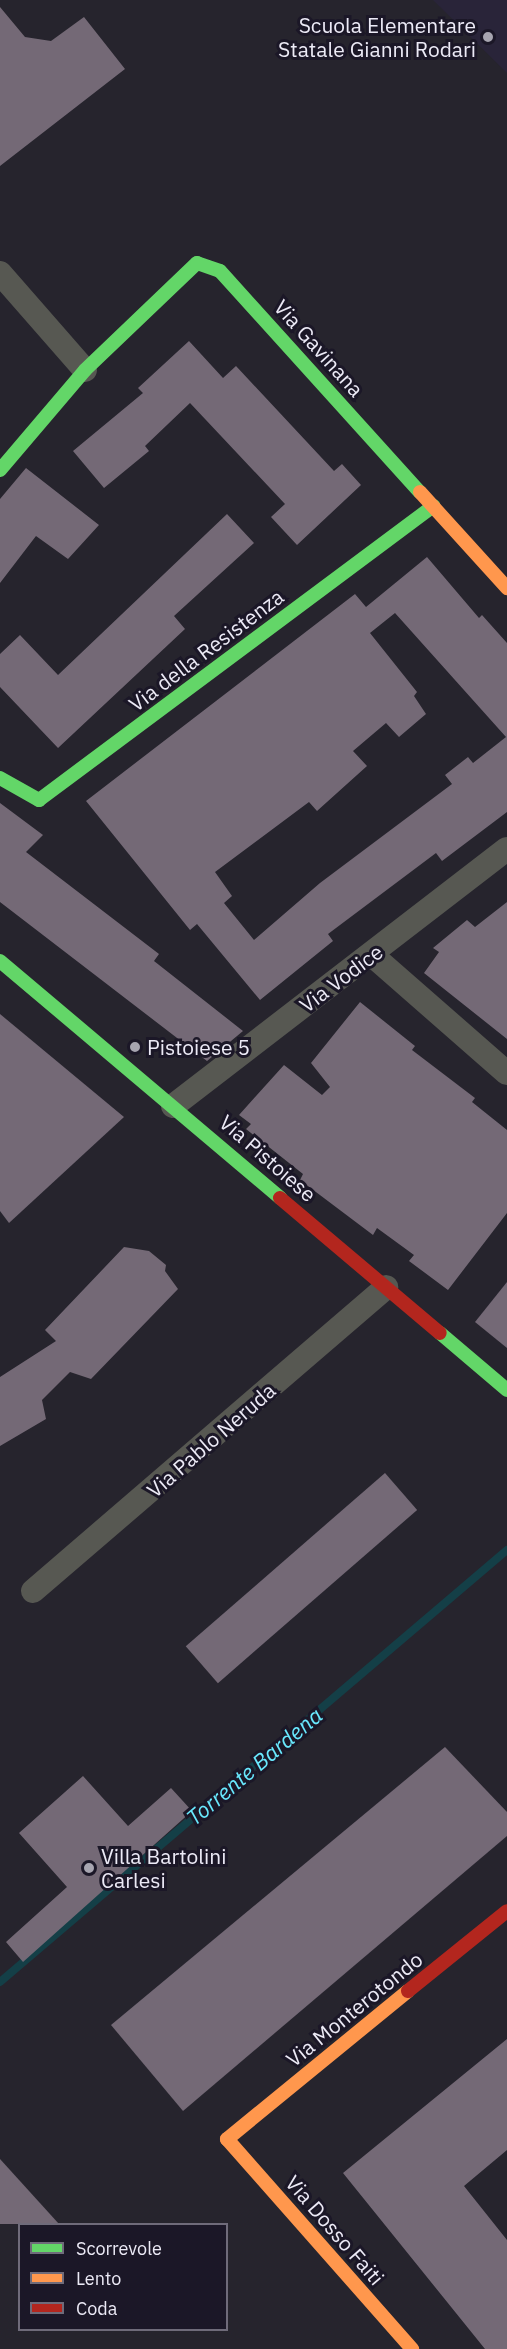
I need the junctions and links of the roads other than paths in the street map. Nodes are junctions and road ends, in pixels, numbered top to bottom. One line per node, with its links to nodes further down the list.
1 (0, 273): 2 (street)
2 (85, 370): 3 (street, Via Gavinana); 4 (street, Via Gavinana)
3 (0, 470)
4 (434, 506): 5 (street, Via Gavinana); 6 (street, Via della Resistenza)
5 (507, 588)
6 (0, 778)
7 (507, 849): 8 (street, Via Vodice)
8 (372, 955): 10 (street); 11 (street, Via Vodice)
9 (0, 961): 11 (street, Via Pistoiese)
10 (507, 1073)
11 (173, 1106): 12 (street, Via Pistoiese)
12 (386, 1287): 13 (street, Via Pistoiese); 14 (street, Via Pablo Neruda)
13 (507, 1390)
14 (33, 1591)
15 (507, 1911): 16 (street, Via Monterotondo)
16 (227, 2139): 17 (street, Via Dosso Faiti)
17 (412, 2349)

